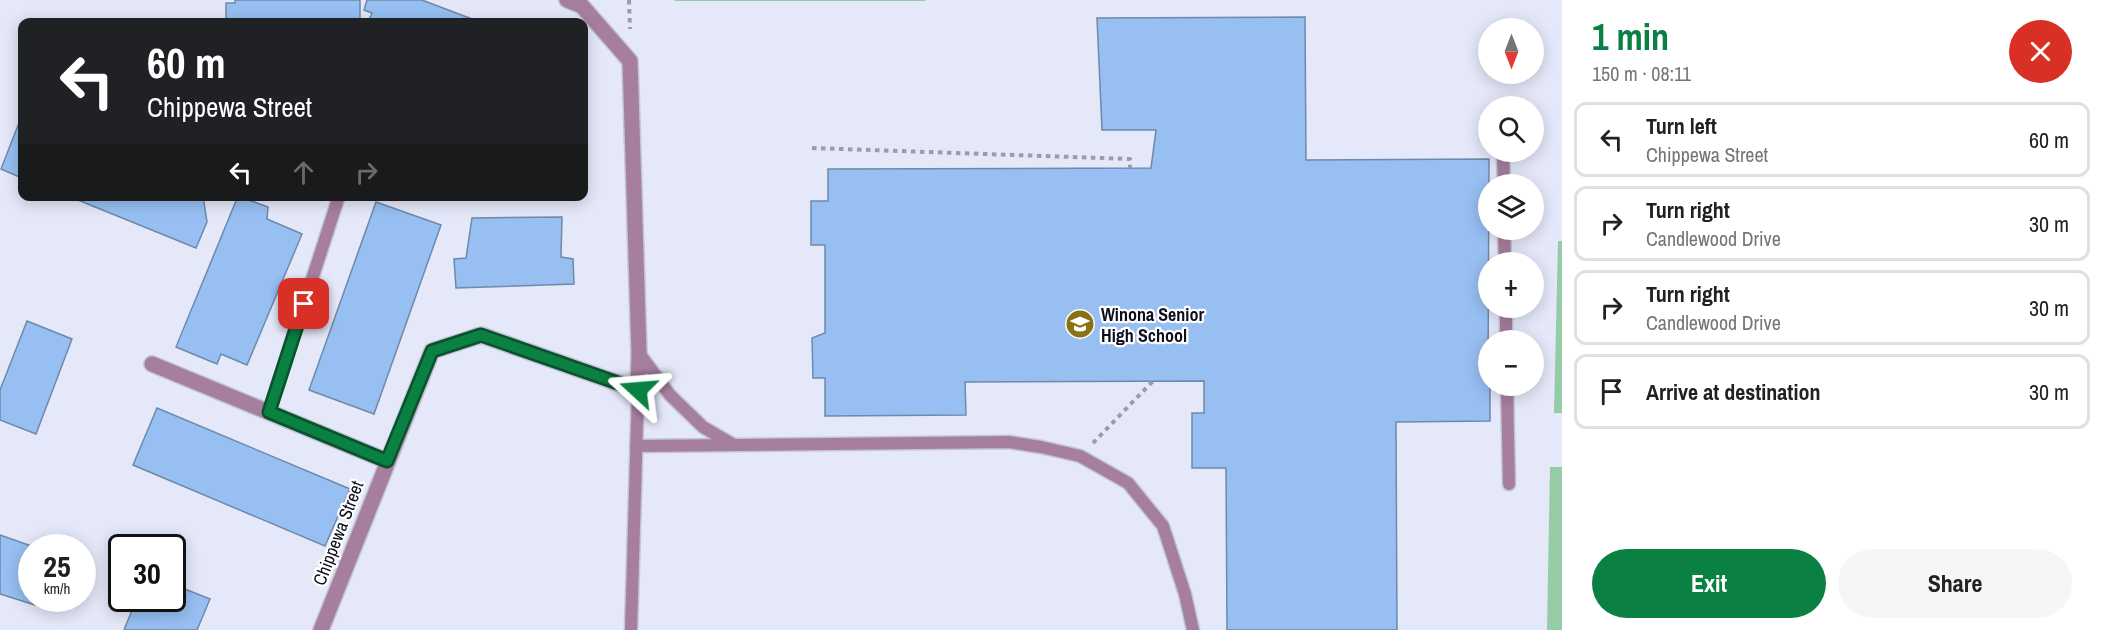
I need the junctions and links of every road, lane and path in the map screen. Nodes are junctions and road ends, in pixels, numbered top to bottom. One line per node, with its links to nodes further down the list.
1 (574, 3): 5 (street)
2 (812, 148): 3 (path)
3 (1130, 168)
4 (337, 201): 10 (lane)
5 (639, 353): 8 (street); 11 (lane)
6 (152, 364): 10 (street)
7 (1153, 381): 13 (path)
8 (638, 390): 12 (lane); 14 (street, Chippewa Street)
9 (1507, 396): 15 (lane)
10 (269, 412): 14 (street)
11 (733, 445): 12 (lane); 13 (lane)
12 (636, 446): 17 (lane)
13 (1080, 456): 18 (lane)
14 (387, 461): 16 (street, Chippewa Street)
15 (1509, 484)
16 (321, 630)
17 (631, 630)
18 (1193, 630)

